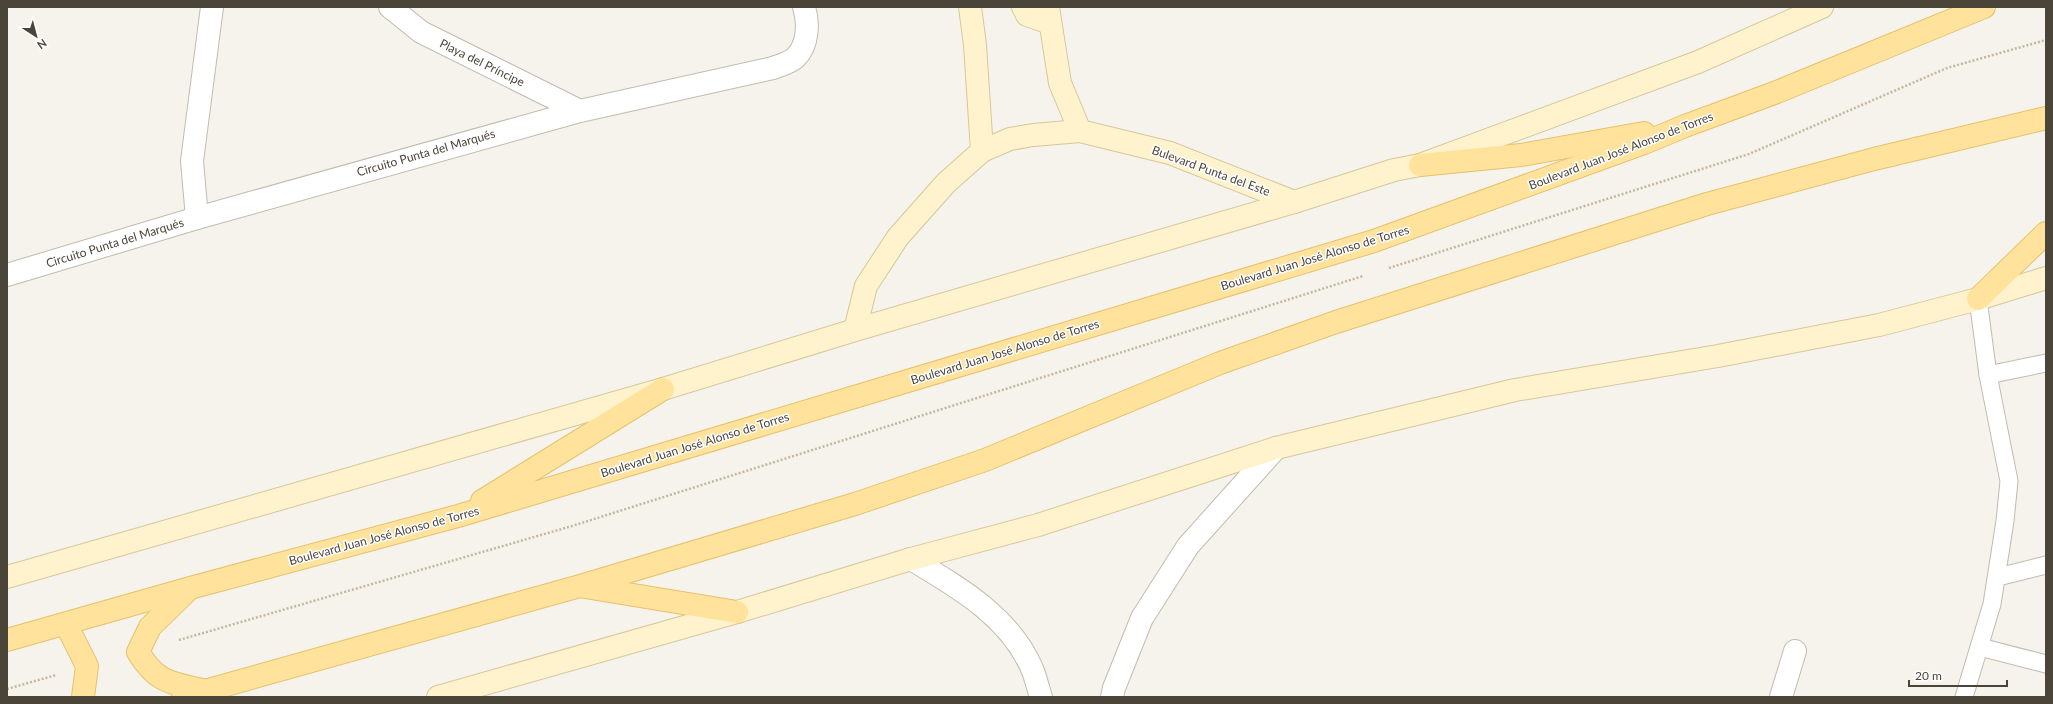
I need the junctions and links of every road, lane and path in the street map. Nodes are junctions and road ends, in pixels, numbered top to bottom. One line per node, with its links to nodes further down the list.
1 (212, 7): 17 (street)
2 (390, 7): 10 (street, Playa del Príncipe)
3 (804, 7): 10 (street, Circuito Punta del Marqués)
4 (970, 7): 14 (street)
5 (1023, 7): 8 (street)
6 (1822, 7): 15 (street)
7 (1984, 7): 12 (main road, Boulevard Juan José Alonso de Torres)
8 (1049, 15): 13 (street)
9 (2046, 40): 19 (path)
10 (580, 111): 17 (street, Circuito Punta del Marqués)
11 (2046, 118): 34 (main road)
12 (1685, 126): 15 (main road); 29 (main road, Boulevard Juan José Alonso de Torres)
13 (1080, 131): 14 (street, Bulevard Punta del Este); 16 (street, Bulevard Punta del Este)
14 (982, 151): 24 (street, Bulevard Punta del Este)
15 (1420, 165): 16 (street)
16 (1294, 202): 24 (street)
17 (197, 218): 21 (street, Circuito Punta del Marqués)
18 (2046, 233): 23 (main road)
19 (1385, 269)
20 (1370, 274): 41 (path)
21 (7, 275)
22 (2046, 278): 23 (street)
23 (1978, 299): 26 (lane); 28 (street)
24 (855, 330): 27 (street)
25 (2046, 363): 26 (lane)
26 (1988, 375): 33 (lane)
27 (662, 389): 29 (main road); 32 (street)
28 (1276, 448): 30 (street); 50 (street)
29 (458, 516): 35 (main road, Boulevard Juan José Alonso de Torres)
30 (911, 559): 36 (street); 49 (street)
31 (2046, 565): 33 (lane)
32 (7, 577)
33 (1998, 577): 39 (lane)
34 (580, 586): 36 (main road); 45 (main road)
35 (190, 588): 37 (main road, Boulevard Juan José Alonso de Torres); 41 (main road)
36 (737, 612): 48 (street)
37 (66, 624): 38 (main road, Boulevard Juan José Alonso de Torres); 43 (main road)
38 (7, 640)
39 (1980, 647): 42 (lane); 52 (lane)
40 (1795, 650): 51 (street)
41 (138, 652): 45 (main road)
42 (2046, 664)
43 (87, 666): 44 (path); 46 (main road)
44 (7, 690)
45 (206, 691): 47 (main road)
46 (83, 697)
47 (183, 697)
48 (438, 697)
49 (1041, 697)
50 (1112, 697)
51 (1781, 697)
52 (1964, 697)

